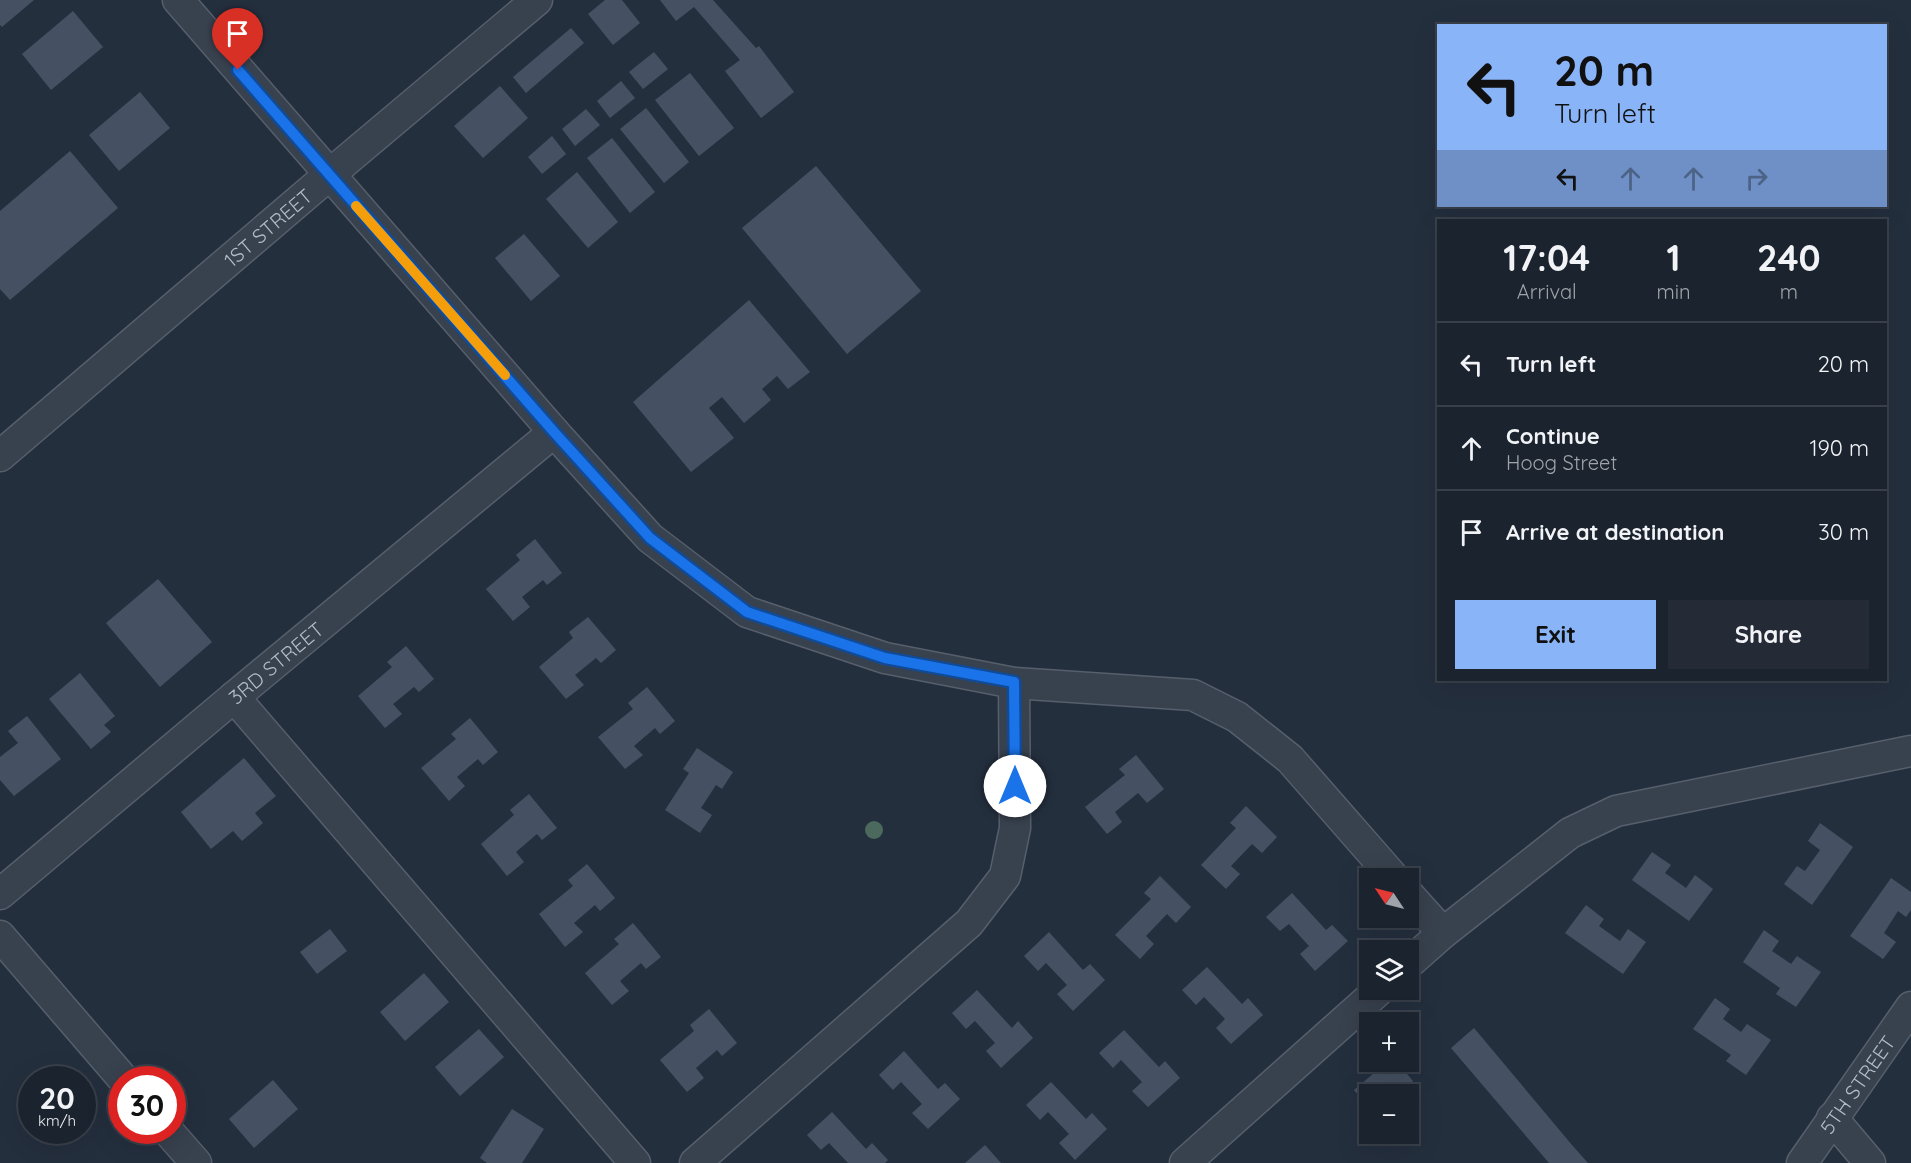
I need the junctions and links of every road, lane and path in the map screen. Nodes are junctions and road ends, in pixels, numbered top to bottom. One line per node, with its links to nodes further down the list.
1 (178, 0): 3 (street)
2 (537, 0): 3 (street, 1ST STREET)
3 (329, 175): 4 (street); 5 (street, 1ST STREET)
4 (554, 432): 6 (street); 7 (street, 3RD STREET)
5 (0, 456)
6 (1014, 682): 9 (street); 22 (street)
7 (234, 697): 10 (street, 3RD STREET); 21 (street)
8 (1911, 751): 12 (street)
9 (1385, 868)
10 (0, 894)
11 (1419, 906): 12 (street)
12 (1443, 933): 14 (street)
13 (0, 936): 17 (street)
14 (1419, 954)
15 (1368, 1000): 23 (street)
16 (1911, 1007): 18 (street, 5TH STREET)
17 (111, 1066)
18 (1832, 1118): 24 (street, 5TH STREET); 25 (street)
19 (179, 1144): 20 (street)
20 (196, 1163)
21 (635, 1163)
22 (694, 1163)
23 (1185, 1163)
24 (1802, 1163)
25 (1870, 1163)

